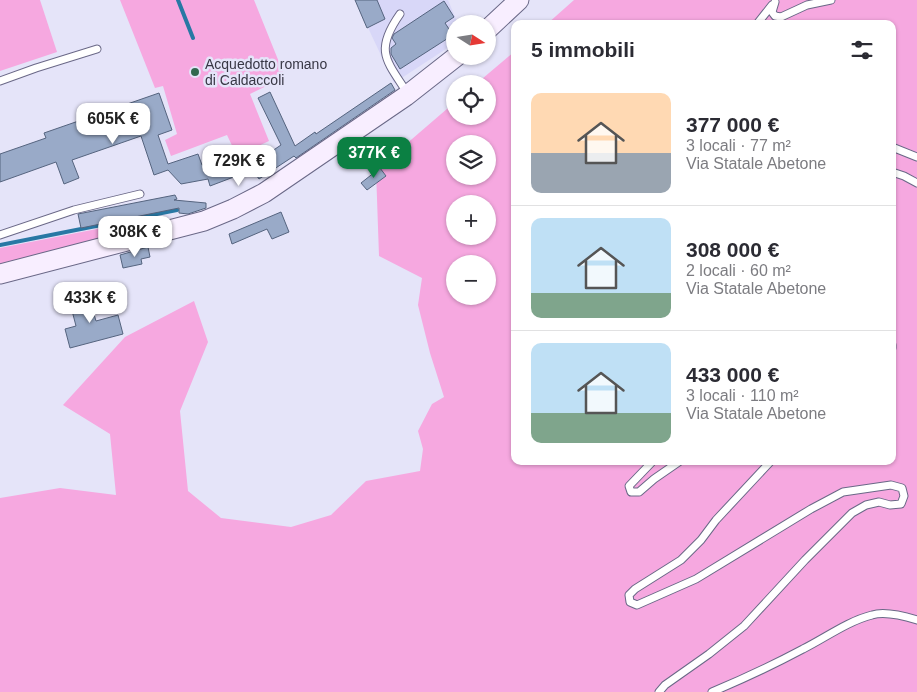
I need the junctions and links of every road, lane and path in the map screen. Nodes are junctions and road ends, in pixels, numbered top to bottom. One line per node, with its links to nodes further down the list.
1 (519, 0): 6 (main road)
2 (831, 0): 3 (lane)
3 (776, 1): 5 (lane)
4 (400, 14): 10 (lane)
5 (761, 20)
6 (496, 22)
7 (97, 50): 9 (lane)
8 (446, 65): 10 (main road)
9 (0, 81)
10 (409, 94): 17 (main road)
11 (896, 149): 12 (lane)
12 (917, 157)
13 (896, 173): 14 (lane)
14 (917, 183)
15 (140, 194): 16 (lane)
16 (0, 235)
17 (0, 274)
18 (649, 465): 19 (lane)
19 (674, 465)
20 (767, 465): 22 (lane)
21 (917, 622): 23 (lane)
22 (659, 692)
23 (712, 692)

